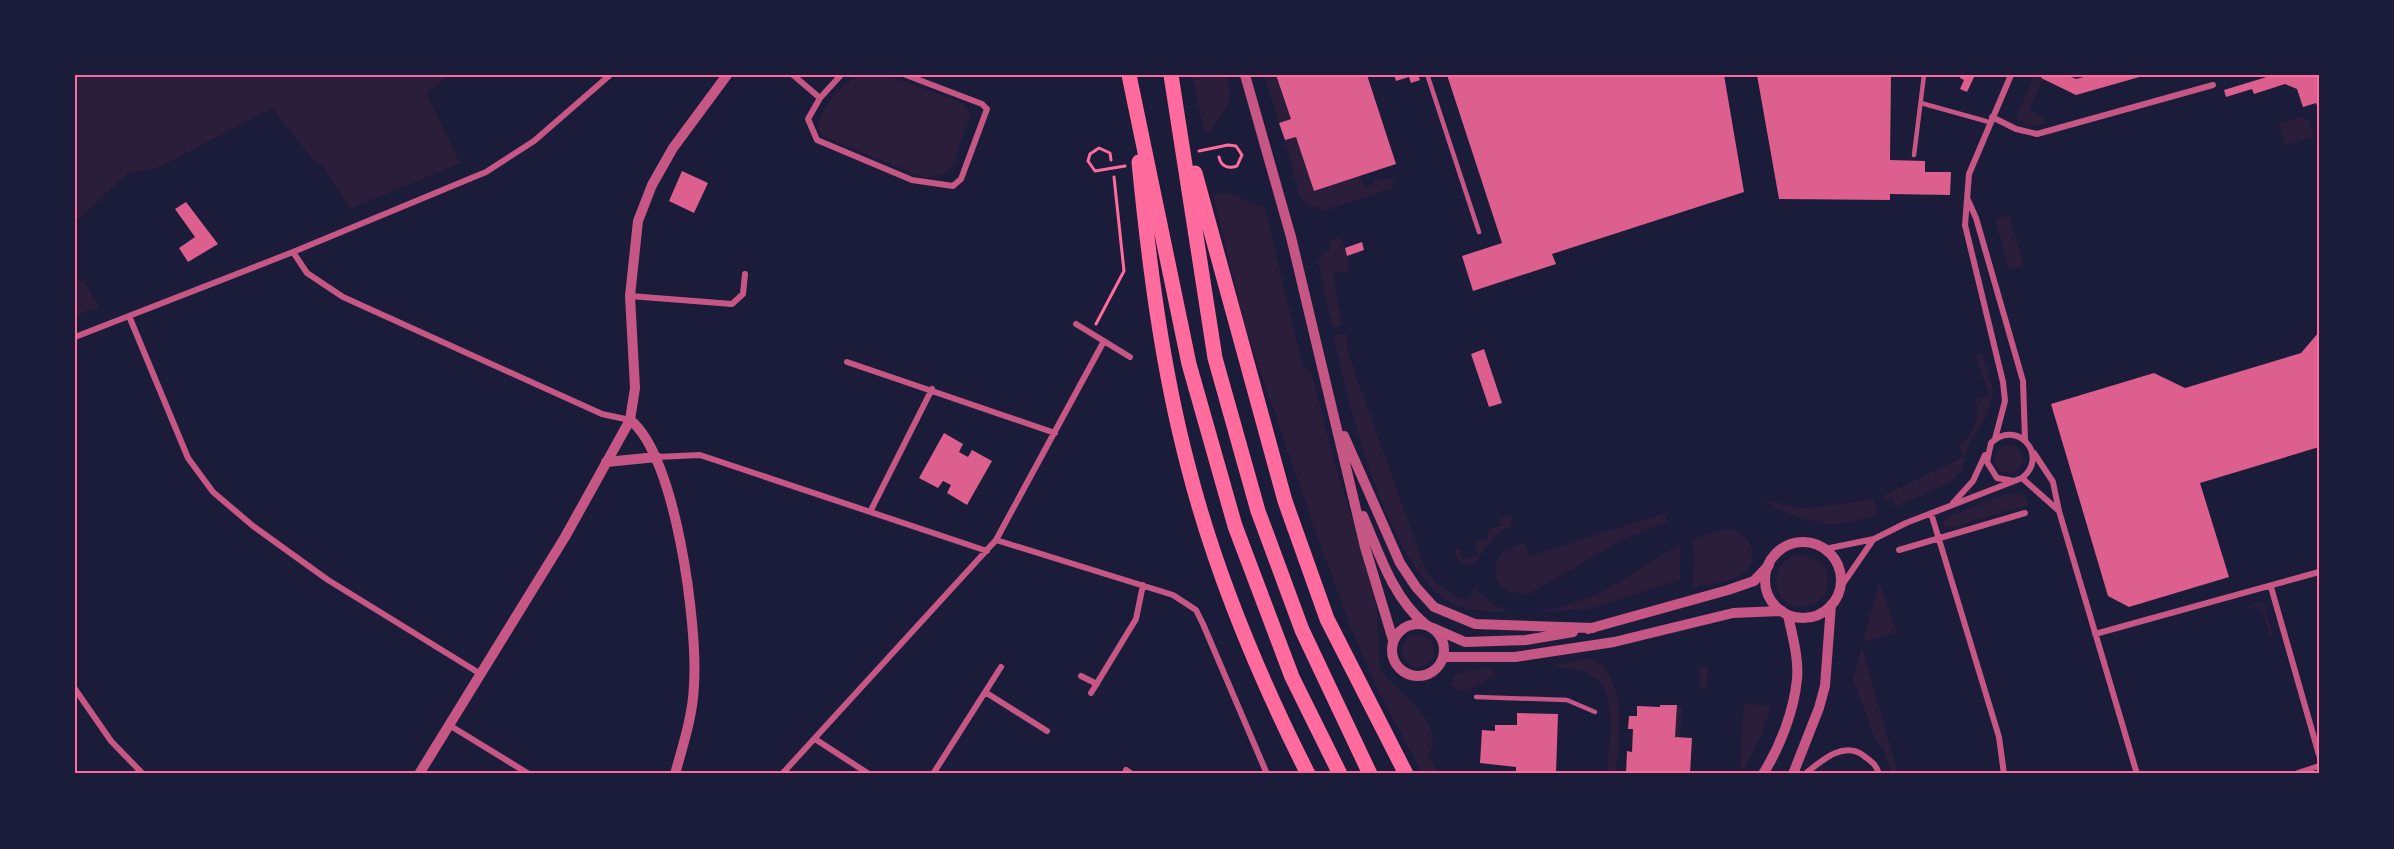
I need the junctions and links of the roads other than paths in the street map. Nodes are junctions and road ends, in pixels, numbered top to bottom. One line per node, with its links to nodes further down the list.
1 (610, 75): 20 (street)
2 (727, 75): 22 (street)
3 (793, 75): 14 (street)
4 (841, 75): 14 (street)
5 (906, 75): 14 (street)
6 (1171, 75): 13 (highway)
7 (1245, 75): 30 (street)
8 (1924, 75): 15 (lane)
9 (2011, 75): 16 (street)
10 (1130, 77): 87 (highway); 88 (highway)
11 (1428, 77): 19 (lane)
12 (2213, 85): 16 (street)
13 (1174, 94): 89 (highway); 90 (highway)
14 (820, 98)
15 (1921, 103): 16 (lane); 17 (lane)
16 (1991, 119): 18 (street)
17 (1914, 155)
18 (1968, 200): 33 (street); 34 (street)
19 (1479, 232)
20 (293, 252): 23 (street); 31 (street)
21 (745, 274): 22 (street)
22 (630, 296): 31 (street)
23 (129, 316): 25 (street); 66 (street)
24 (1076, 324): 26 (street)
25 (75, 337)
26 (1104, 341): 27 (street); 32 (street)
27 (1130, 357)
28 (847, 362): 29 (street)
29 (932, 389): 32 (street); 43 (street)
30 (1335, 415): 41 (street); 61 (street)
31 (630, 420): 37 (street); 38 (street)
32 (1055, 433): 49 (street)
33 (1995, 439): 34 (street); 35 (street)
34 (2025, 439): 36 (street)
35 (1988, 448): 40 (street); 42 (street)
36 (2033, 451): 39 (street); 44 (street)
37 (657, 457): 38 (street); 43 (street); 82 (street)
38 (606, 462): 66 (street)
39 (2022, 478): 40 (street); 44 (street)
40 (2014, 481): 42 (street)
41 (1351, 488): 60 (street); 63 (street)
42 (1950, 506): 45 (street)
43 (871, 510): 52 (street)
44 (2059, 511): 62 (street)
45 (1931, 513): 47 (street); 48 (street)
46 (2025, 513): 47 (street)
47 (1940, 537): 51 (street); 95 (street)
48 (1874, 539): 50 (street); 57 (street)
49 (996, 540): 52 (street); 55 (street)
50 (1825, 549): 53 (street); 57 (street)
51 (1899, 550)
52 (987, 551): 76 (street)
53 (1769, 565): 59 (street); 61 (street)
54 (2319, 572): 56 (street)
55 (1143, 585): 68 (street); 86 (street)
56 (2271, 587): 62 (street); 77 (street)
57 (1840, 588): 58 (street)
58 (1831, 605): 59 (street); 92 (street)
59 (1785, 613): 64 (street); 91 (street)
60 (1429, 626): 61 (street); 63 (street); 64 (street)
61 (1593, 628)
62 (2095, 634): 96 (street)
63 (1393, 640): 64 (street)
64 (1443, 657)
65 (1001, 667): 70 (street)
66 (479, 673): 74 (street)
67 (1081, 676): 68 (street)
68 (1097, 684): 71 (street)
69 (75, 689): 79 (street)
70 (985, 692): 75 (street); 85 (street)
71 (1091, 693)
72 (1476, 697): 73 (lane)
73 (1595, 712)
74 (449, 725): 80 (street); 81 (street)
75 (1047, 731)
76 (815, 739): 83 (street); 84 (street)
77 (2319, 755)
78 (2319, 766): 97 (street)
79 (143, 774)
80 (419, 774)
81 (529, 774)
82 (675, 774)
83 (782, 774)
84 (869, 774)
85 (933, 774)
86 (1267, 774)
87 (1308, 774)
88 (1340, 774)
89 (1370, 774)
90 (1406, 774)
91 (1763, 774)
92 (1793, 774)
93 (1805, 774): 94 (street)
94 (1879, 774)
95 (2004, 774)
96 (2137, 774)
97 (2295, 774)

